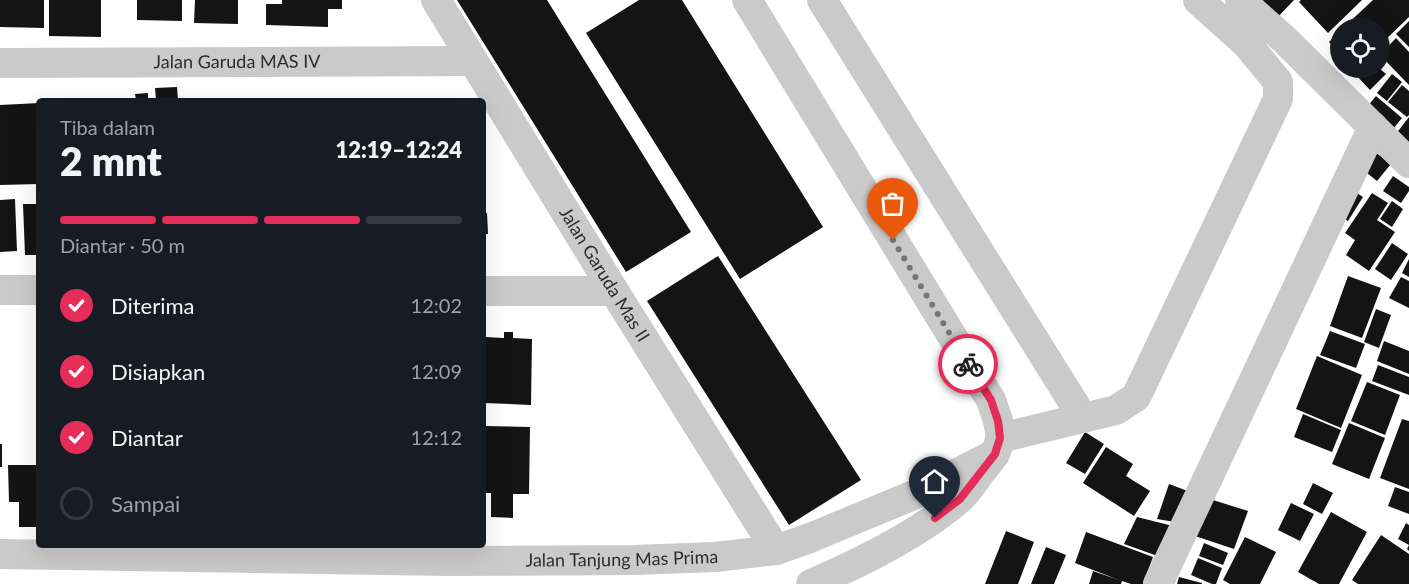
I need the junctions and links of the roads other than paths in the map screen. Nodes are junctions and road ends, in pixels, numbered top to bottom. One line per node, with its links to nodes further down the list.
1 (436, 0): 6 (street, Jalan Garuda Mas II)
2 (747, 0): 15 (street)
3 (822, 0): 14 (street)
4 (1198, 0): 14 (street, Jalan Tanjung Mas Prima)
5 (1240, 0): 8 (street)
6 (473, 61): 7 (street, Jalan Garuda MAS IV); 13 (street, Jalan Garuda Mas II)
7 (0, 63)
8 (1373, 127): 9 (street); 20 (street)
9 (1409, 163)
10 (0, 290): 11 (street)
11 (36, 290)
12 (486, 291): 13 (street)
13 (614, 291): 16 (street, Jalan Garuda Mas II)
14 (1083, 418): 15 (street, Jalan Tanjung Mas Prima)
15 (998, 446): 16 (street, Jalan Tanjung Mas Prima); 19 (street)
16 (776, 550): 18 (street, Jalan Tanjung Mas Prima)
17 (0, 554): 18 (street, Jalan Tanjung Mas Prima)
18 (450, 572)
19 (811, 584)
20 (1158, 584)

